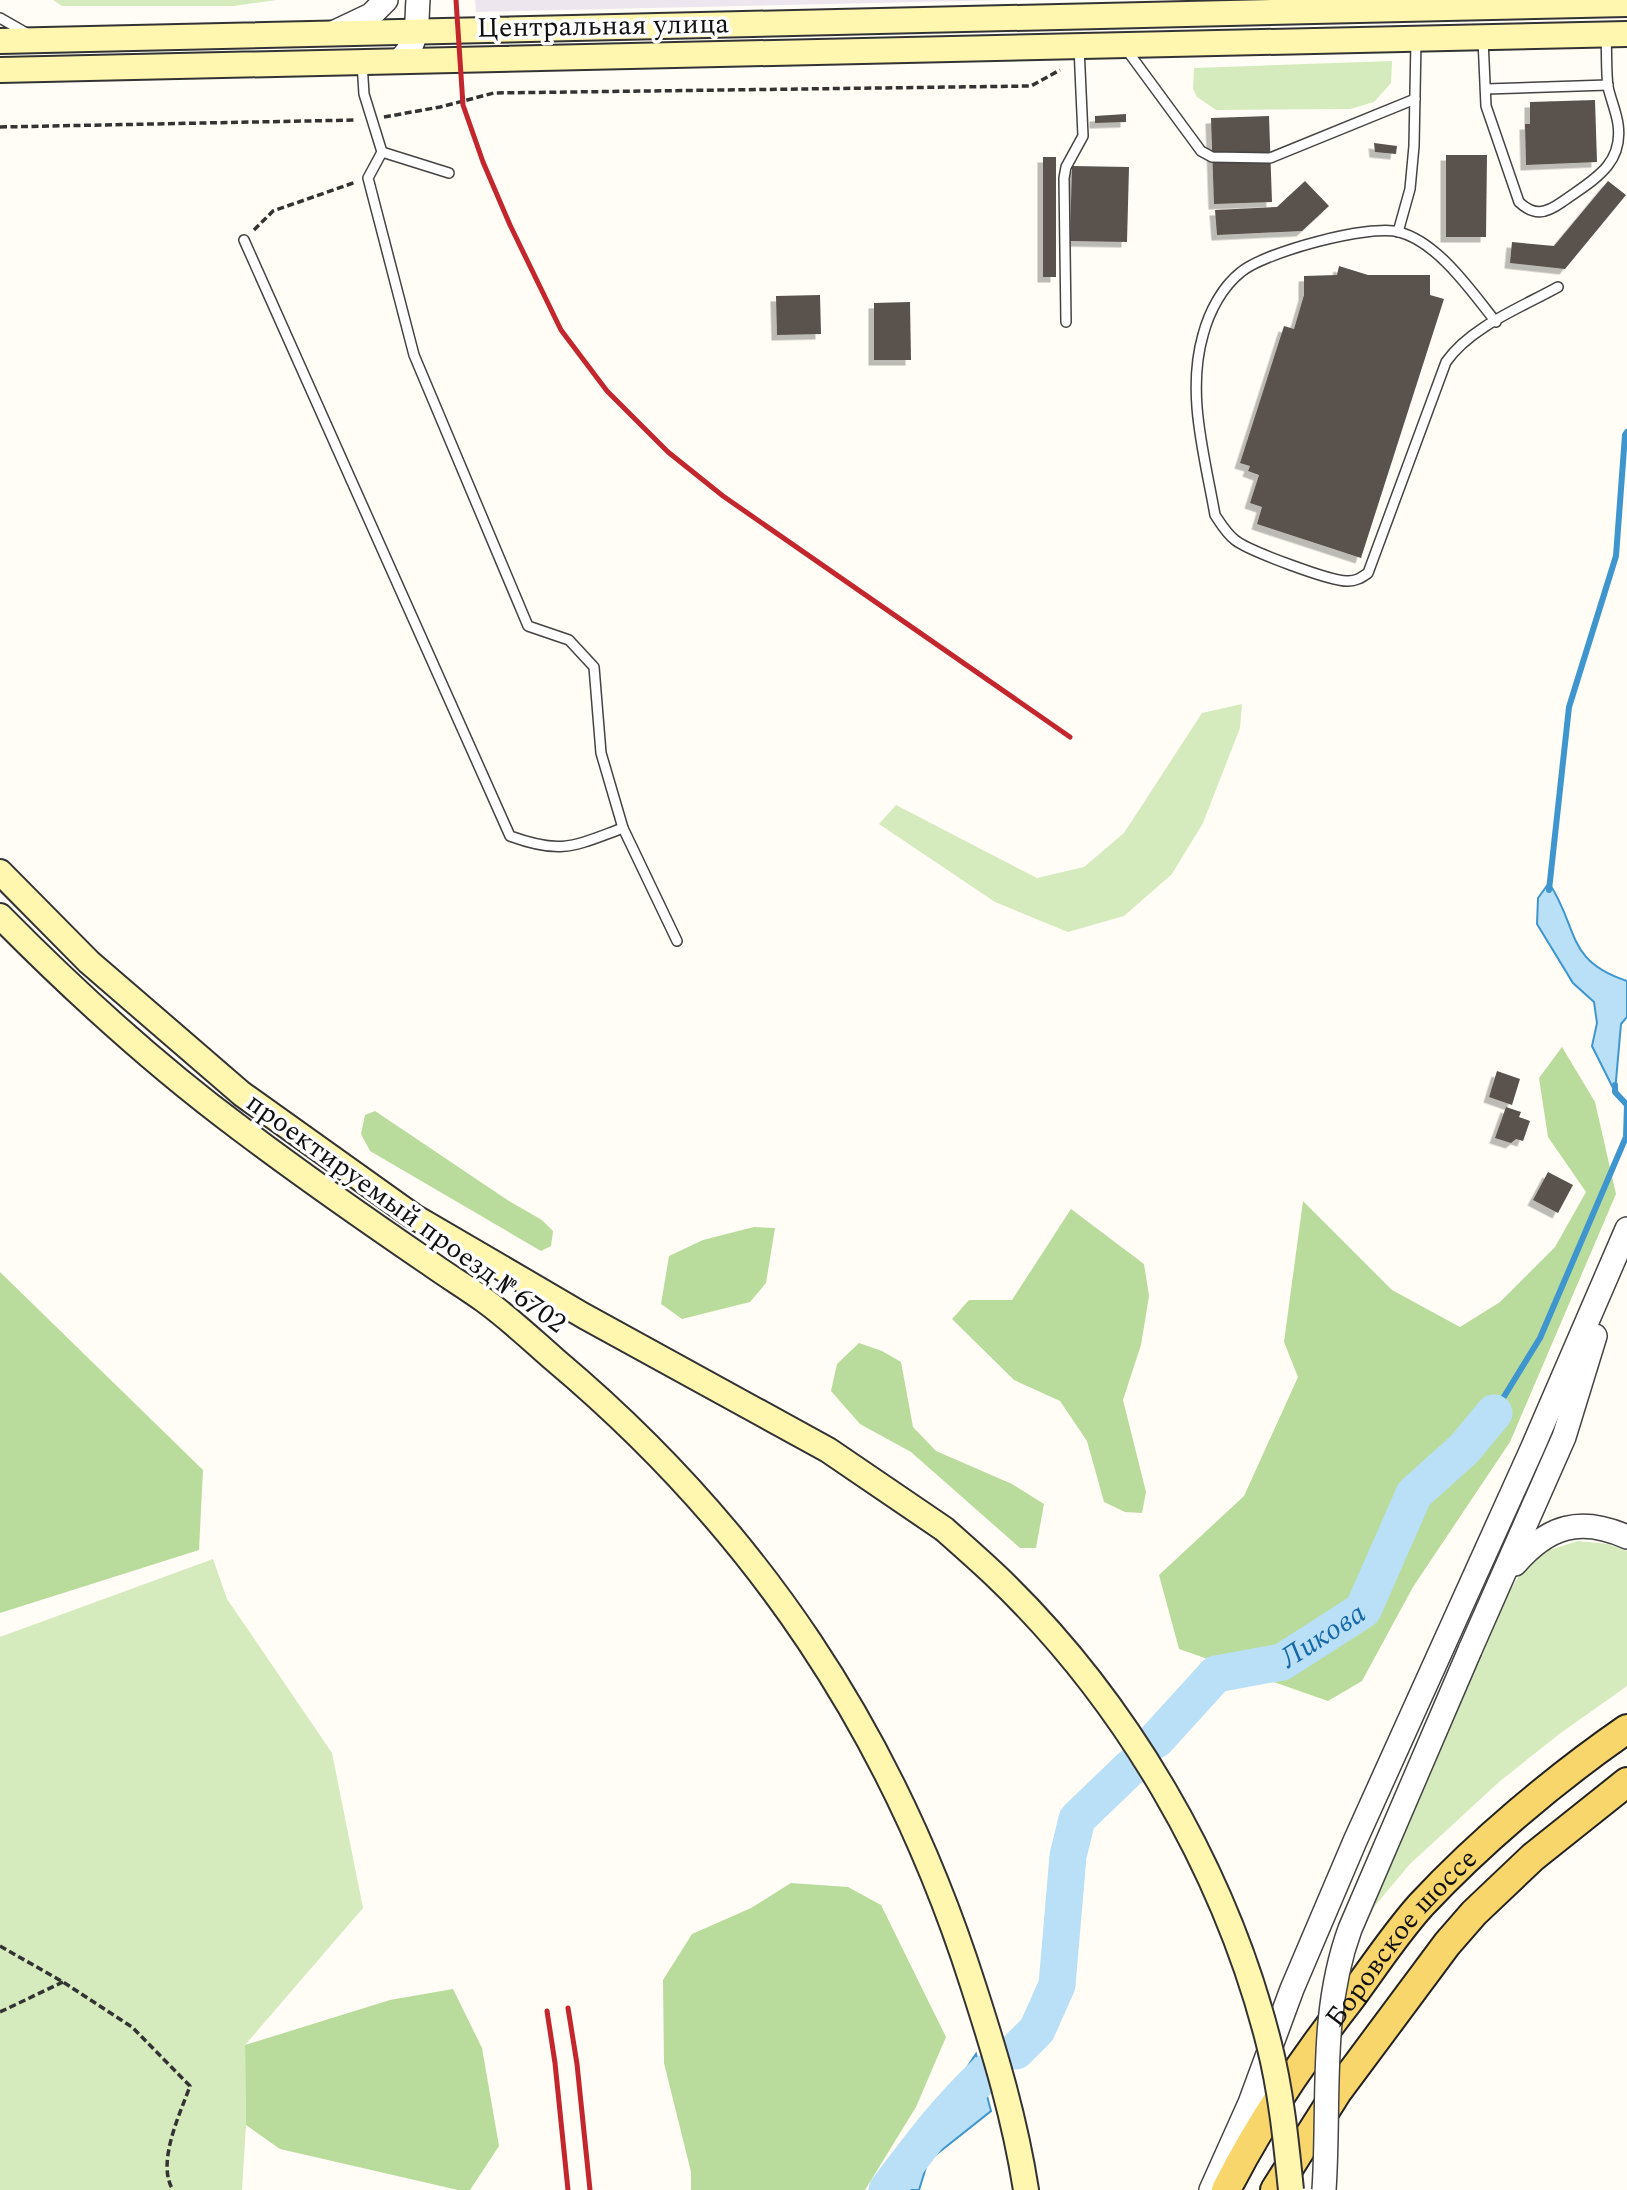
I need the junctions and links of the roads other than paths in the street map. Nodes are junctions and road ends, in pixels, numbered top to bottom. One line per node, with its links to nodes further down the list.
1 (386, 0): 6 (street)
2 (418, 0): 5 (street)
3 (1627, 4): 5 (main road, Центральная улица)
4 (0, 18): 10 (lane)
5 (416, 32): 6 (main road, Центральная улица); 14 (street)
6 (331, 33): 10 (main road, Центральная улица)
7 (1616, 34): 8 (main road, Центральная улица); 17 (lane)
8 (1483, 37): 9 (main road, Центральная улица); 18 (lane)
9 (1416, 38): 12 (main road, Центральная улица); 19 (lane)
10 (39, 40): 11 (main road, Центральная улица)
11 (0, 41)
12 (1122, 44): 13 (main road, Центральная улица); 19 (lane)
13 (1080, 56): 14 (main road, Центральная улица); 25 (lane)
14 (400, 60): 15 (main road, Центральная улица)
15 (362, 61): 16 (main road, Центральная улица); 20 (lane)
16 (0, 70)
17 (1608, 85): 18 (lane); 18 (lane)
18 (1486, 89)
19 (1415, 99): 22 (lane)
20 (382, 152): 21 (lane); 27 (lane)
21 (449, 173)
22 (1398, 232): 26 (lane); 26 (lane)
23 (244, 240): 27 (lane)
24 (1558, 287): 26 (lane)
25 (1066, 322)
26 (1496, 322)
27 (623, 828): 30 (lane)
28 (0, 872): 43 (main road, проектируемый проезд № 6702, bridge)
29 (0, 916): 39 (main road, проектируемый проезд № 6702)
30 (677, 941)
31 (1627, 1229): 32 (street)
32 (1617, 1256): 34 (street); 40 (street)
33 (1627, 1537): 34 (street)
34 (1470, 1650): 44 (street, bridge)
35 (1627, 1717): 37 (street)
36 (1627, 1729): 37 (main road, Боровское шоссе)
37 (1601, 1746): 41 (main road, Боровское шоссе)
38 (1627, 1782): 42 (main road, Боровское шоссе)
39 (1026, 2190)
40 (1211, 2190)
41 (1226, 2190)
42 (1275, 2190)
43 (1291, 2190)
44 (1324, 2190)

